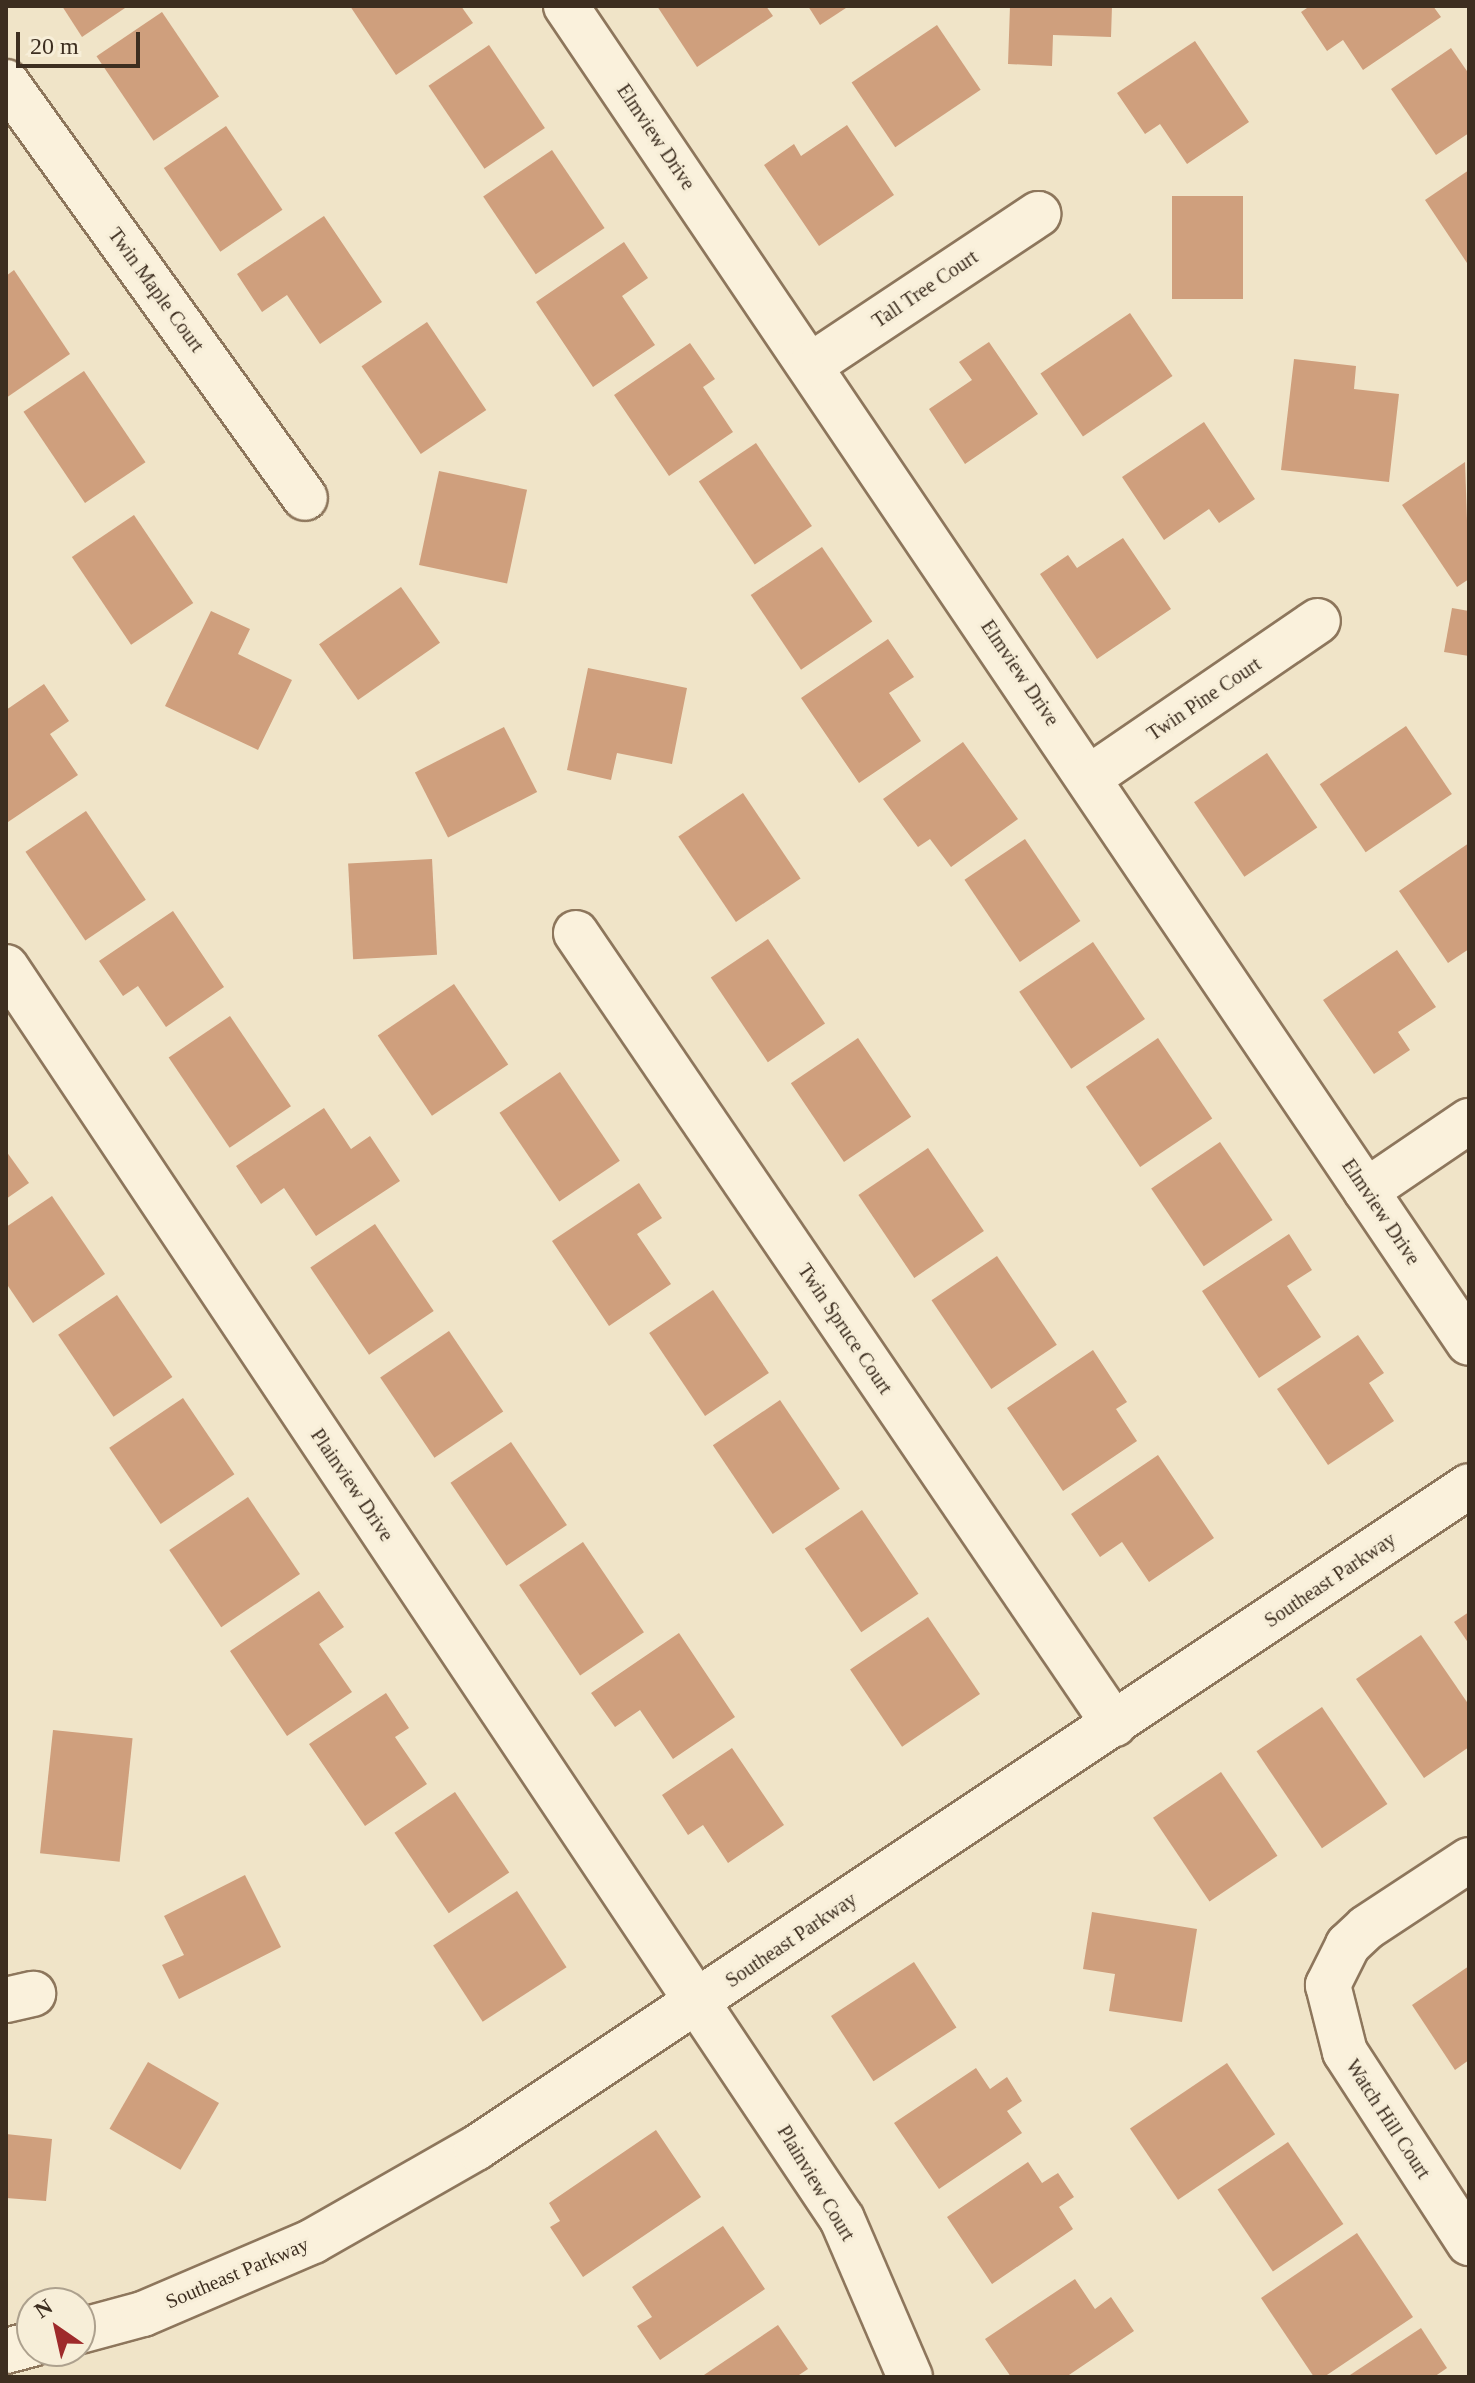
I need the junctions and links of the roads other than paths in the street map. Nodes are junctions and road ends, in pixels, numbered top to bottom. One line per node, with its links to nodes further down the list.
1 (566, 6): 4 (street, Elmview Drive)
2 (6, 82): 5 (street, Twin Maple Court)
3 (1038, 214): 4 (street, Tall Tree Court)
4 (811, 365): 7 (street, Elmview Drive)
5 (305, 498)
6 (1318, 621): 7 (street, Twin Pine Court)
7 (1090, 777): 11 (street, Elmview Drive)
8 (576, 933): 14 (street, Twin Spruce Court)
9 (6, 967): 16 (street, Plainview Drive)
10 (1469, 1121): 11 (street)
11 (1366, 1191): 12 (street, Elmview Drive)
12 (1469, 1343)
13 (1469, 1486): 14 (street, Southeast Parkway)
14 (1114, 1724): 16 (street, Southeast Parkway)
15 (1469, 1860): 17 (street, Watch Hill Court)
16 (700, 2001): 18 (street, Southeast Parkway); 19 (street, Plainview Court)
17 (1469, 2243)
18 (96, 2327)
19 (910, 2377)

